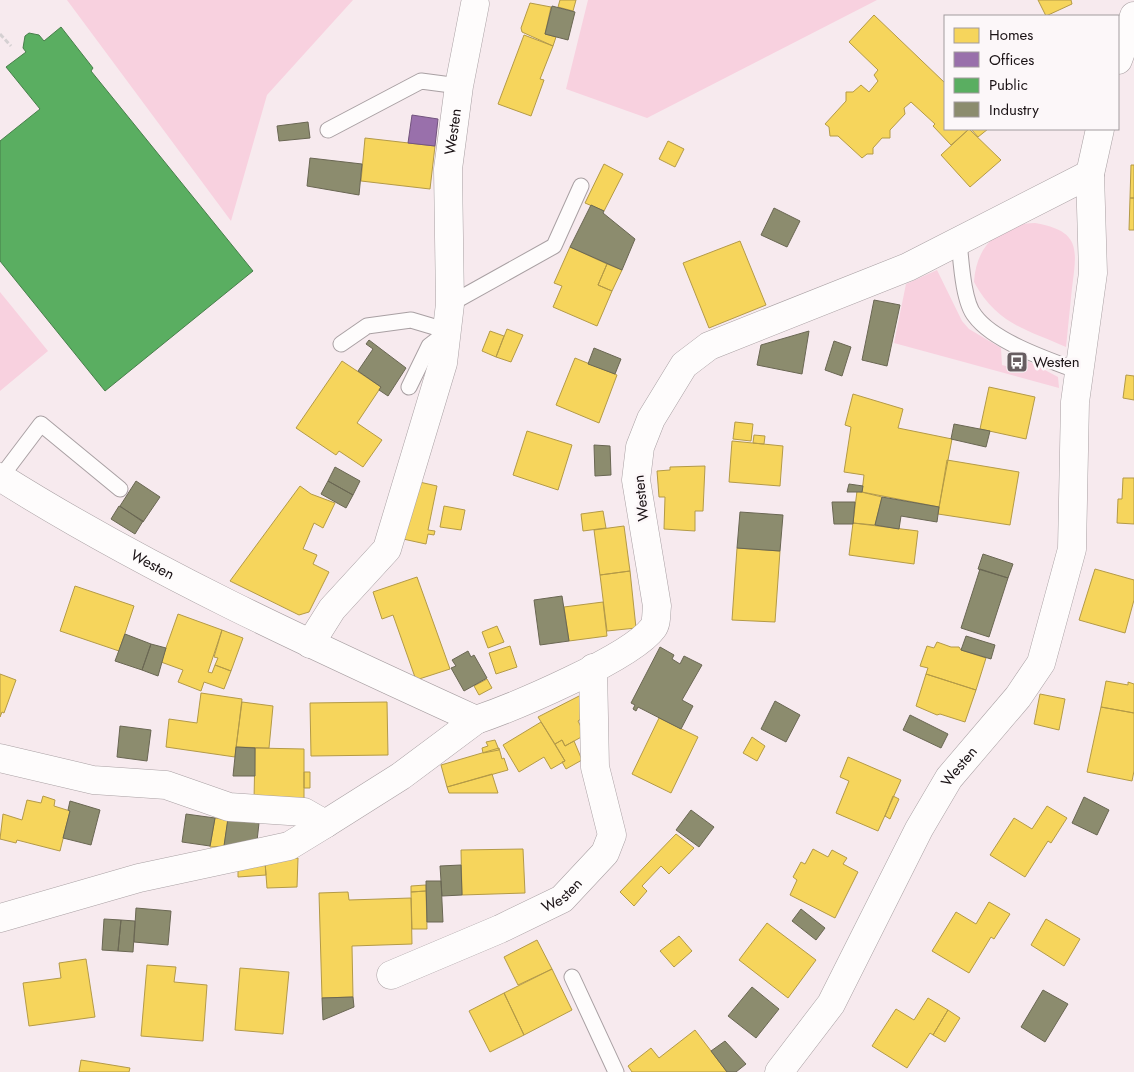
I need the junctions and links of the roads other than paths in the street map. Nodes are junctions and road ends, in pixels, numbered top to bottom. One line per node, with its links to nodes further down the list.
1 (475, 4): 4 (street, Westen)
2 (1134, 16): 3 (street)
3 (1119, 57)
4 (459, 86): 5 (lane); 10 (street, Westen)
5 (328, 130)
6 (1100, 130): 7 (street, Westen)
7 (1090, 174): 9 (street, Westen); 12 (street, Westen)
8 (581, 186): 10 (lane)
9 (959, 241): 12 (lane); 17 (street, Westen)
10 (449, 317): 11 (lane); 13 (lane); 16 (street, Westen)
11 (341, 344)
12 (1080, 372): 25 (street, Westen)
13 (409, 387)
14 (0, 477): 15 (lane); 16 (street, Westen)
15 (120, 489)
16 (310, 644): 18 (street, Westen)
17 (593, 668): 18 (street, Westen); 22 (street, Westen)
18 (476, 720): 20 (street, Westen)
19 (0, 758): 20 (street)
20 (325, 824): 21 (street, Westen)
21 (0, 918)
22 (391, 975)
23 (572, 977): 24 (lane)
24 (616, 1072)
25 (780, 1072)

